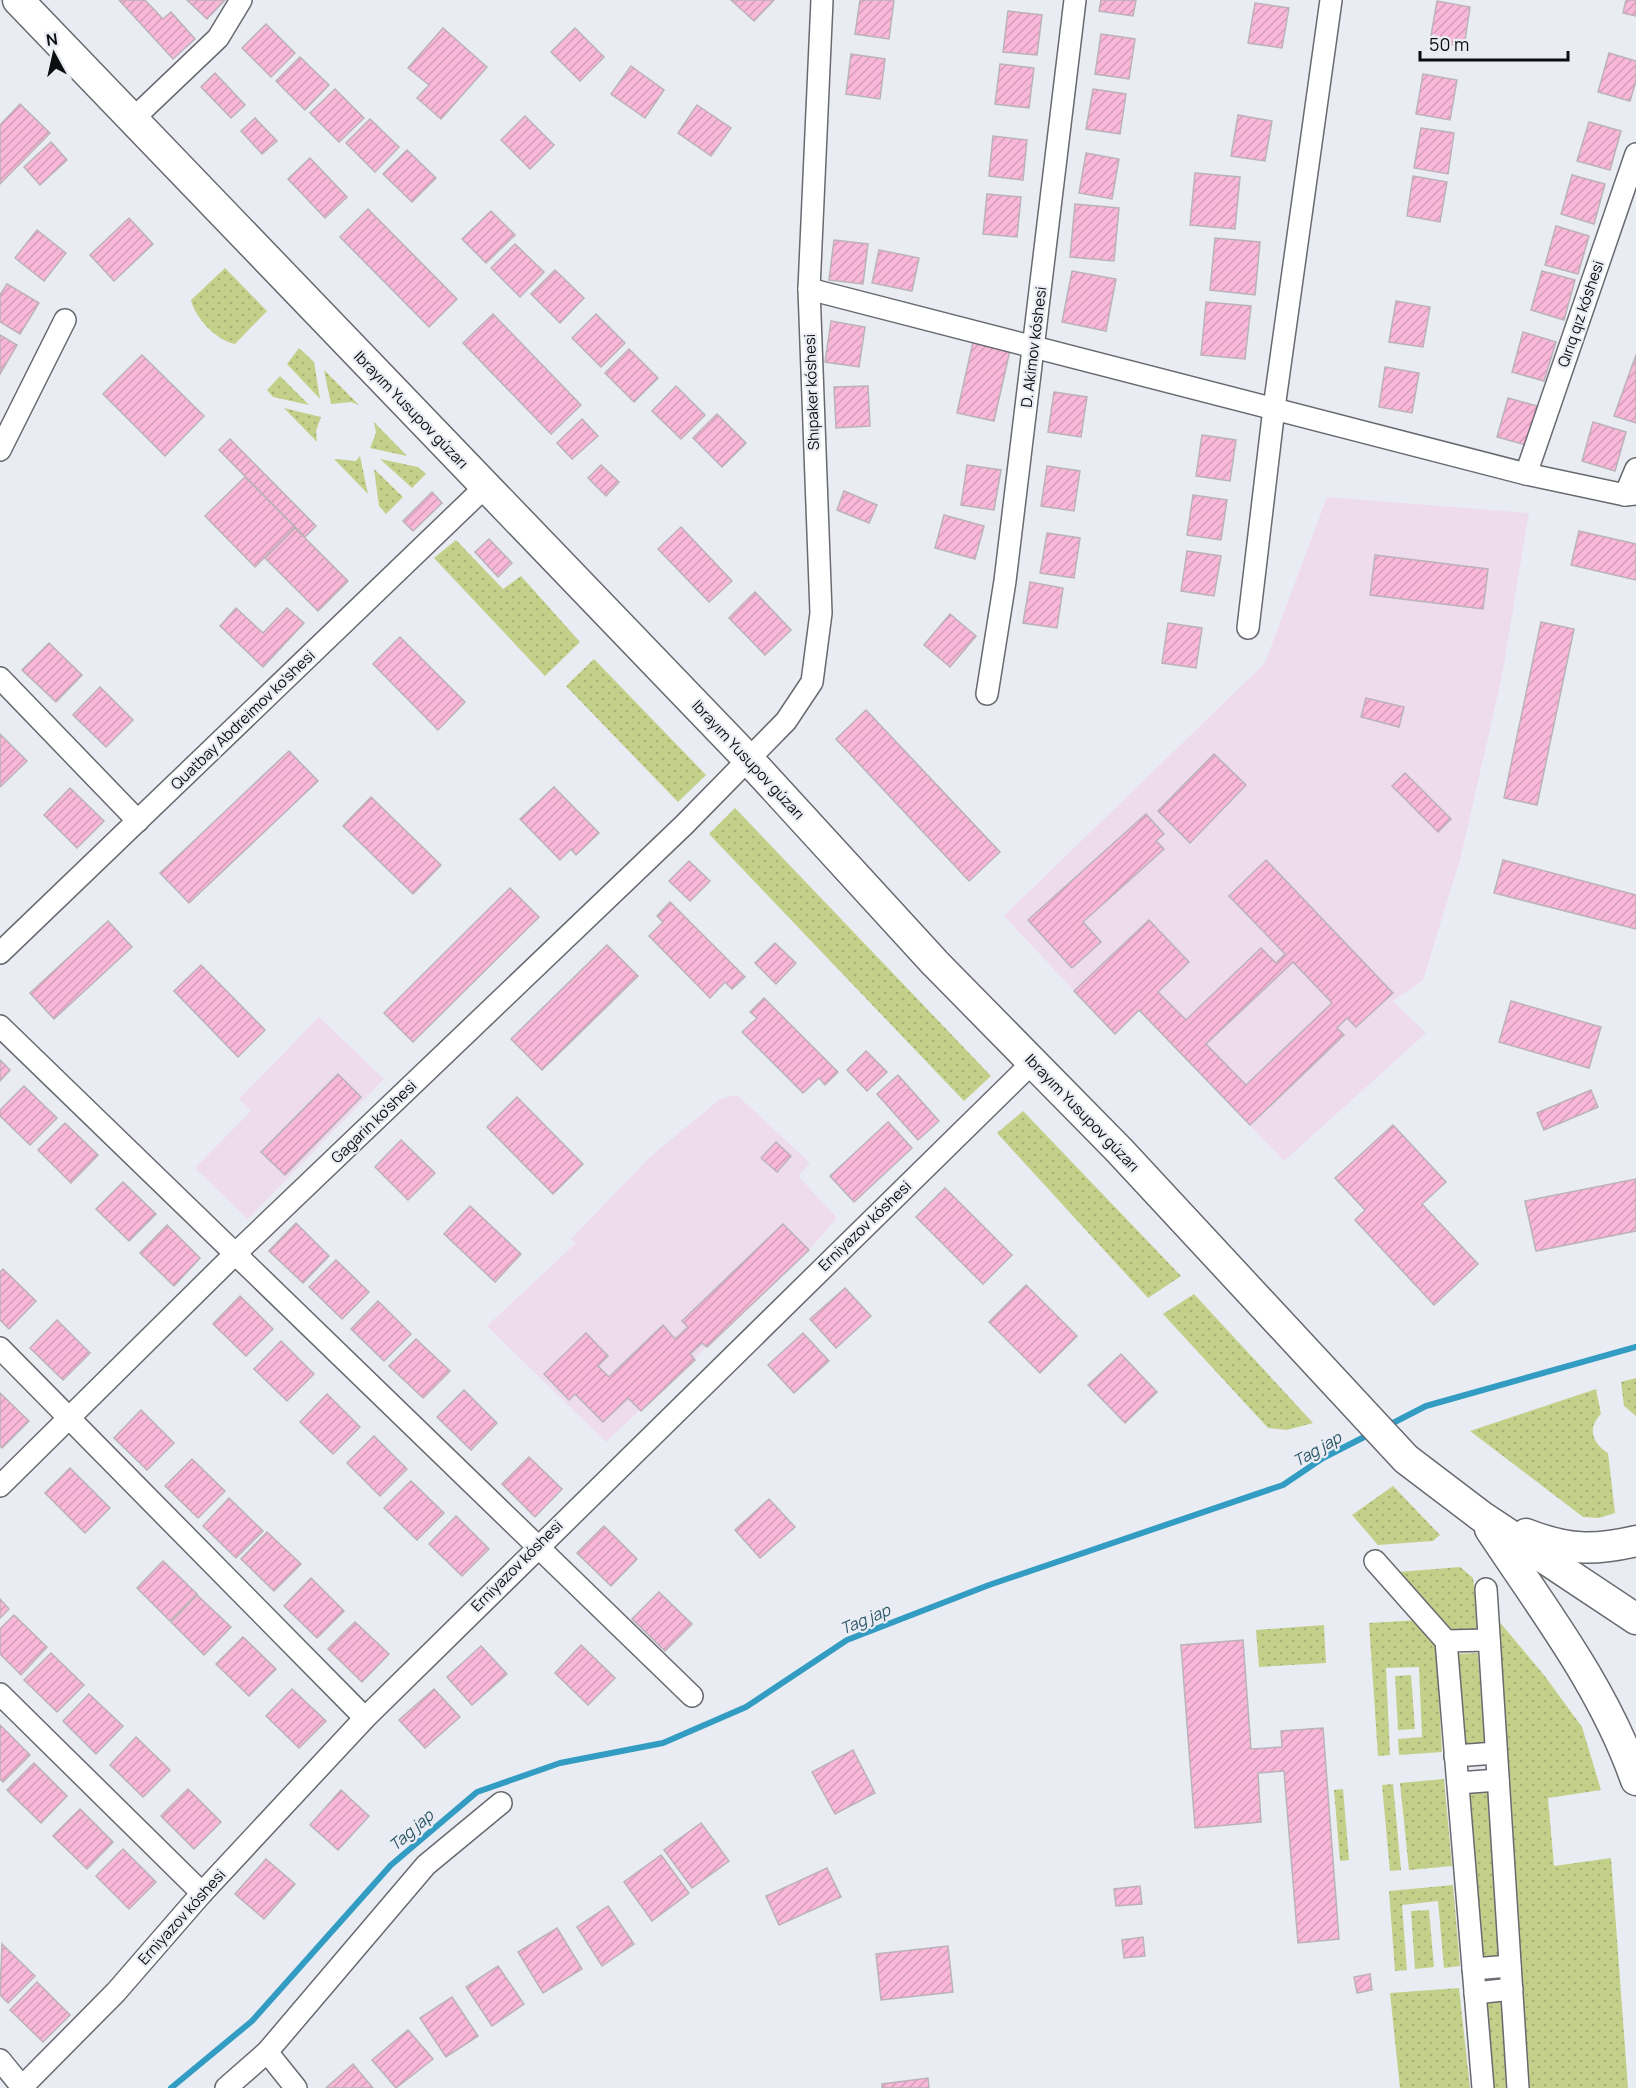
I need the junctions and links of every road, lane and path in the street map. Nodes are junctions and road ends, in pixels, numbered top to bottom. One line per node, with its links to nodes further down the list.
1 (18, 0): 6 (main road, Ibrayım Yusupov gúzarı)
2 (241, 0): 6 (street)
3 (822, 0): 8 (street, Shıpaker kóshesi)
4 (1075, 0): 10 (street, D. Akimov kóshesi)
5 (1331, 0): 11 (street)
6 (133, 119): 15 (main road, Ibrayım Yusupov gúzarı)
7 (1636, 154): 14 (street, Qırıq qız kóshesi)
8 (809, 289): 10 (street); 20 (street, Shıpaker kóshesi)
9 (64, 320): 12 (street)
10 (1034, 348): 11 (street); 19 (street, D. Akimov kóshesi)
11 (1274, 408): 14 (street); 17 (street)
12 (0, 450)
13 (1636, 470): 16 (street)
14 (1526, 474): 16 (street)
15 (485, 487): 20 (main road, Ibrayım Yusupov gúzarı); 21 (street, Quatbay Abdreimov ko'shesi)
16 (1631, 495)
17 (1248, 628)
18 (0, 678): 21 (street)
19 (987, 694)
20 (749, 760): 24 (main road, Ibrayım Yusupov gúzarı); 25 (street, Gagarin ko'shesi)
21 (138, 821): 22 (street, Quatbay Abdreimov ko'shesi)
22 (0, 953)
23 (0, 1026): 25 (street)
24 (1032, 1062): 29 (main road, Ibrayım Yusupov gúzarı); 31 (street, Erniyazov kóshesi)
25 (234, 1255): 27 (street, Gagarin ko'shesi); 31 (street)
26 (0, 1348): 27 (street)
27 (69, 1417): 28 (street, Gagarin ko'shesi); 39 (street)
28 (0, 1486)
29 (1481, 1516): 30 (main road); 34 (main road); 43 (main road)
30 (1636, 1541)
31 (537, 1546): 38 (street); 39 (street, Erniyazov kóshesi)
32 (1375, 1561): 36 (street)
33 (1486, 1589): 35 (street)
34 (1636, 1619)
35 (1489, 1640): 36 (street); 40 (street)
36 (1446, 1641): 41 (street)
37 (0, 1694): 46 (street)
38 (692, 1696)
39 (364, 1718): 46 (street, Erniyazov kóshesi)
40 (1497, 1753): 41 (street); 42 (street)
41 (1455, 1756): 44 (street)
42 (1498, 1780): 44 (street); 47 (street)
43 (1636, 1780)
44 (1458, 1784): 48 (street)
45 (501, 1803): 51 (street)
46 (202, 1893): 53 (street, Erniyazov kóshesi)
47 (1510, 1966): 48 (street); 49 (street)
48 (1473, 1969): 50 (street)
49 (1512, 1989): 50 (street); 57 (street)
50 (1475, 1993): 56 (street)
51 (267, 2052): 54 (street); 55 (street)
52 (0, 2060): 53 (street)
53 (21, 2087)
54 (226, 2088)
55 (296, 2088)
56 (1483, 2088)
57 (1518, 2088)

